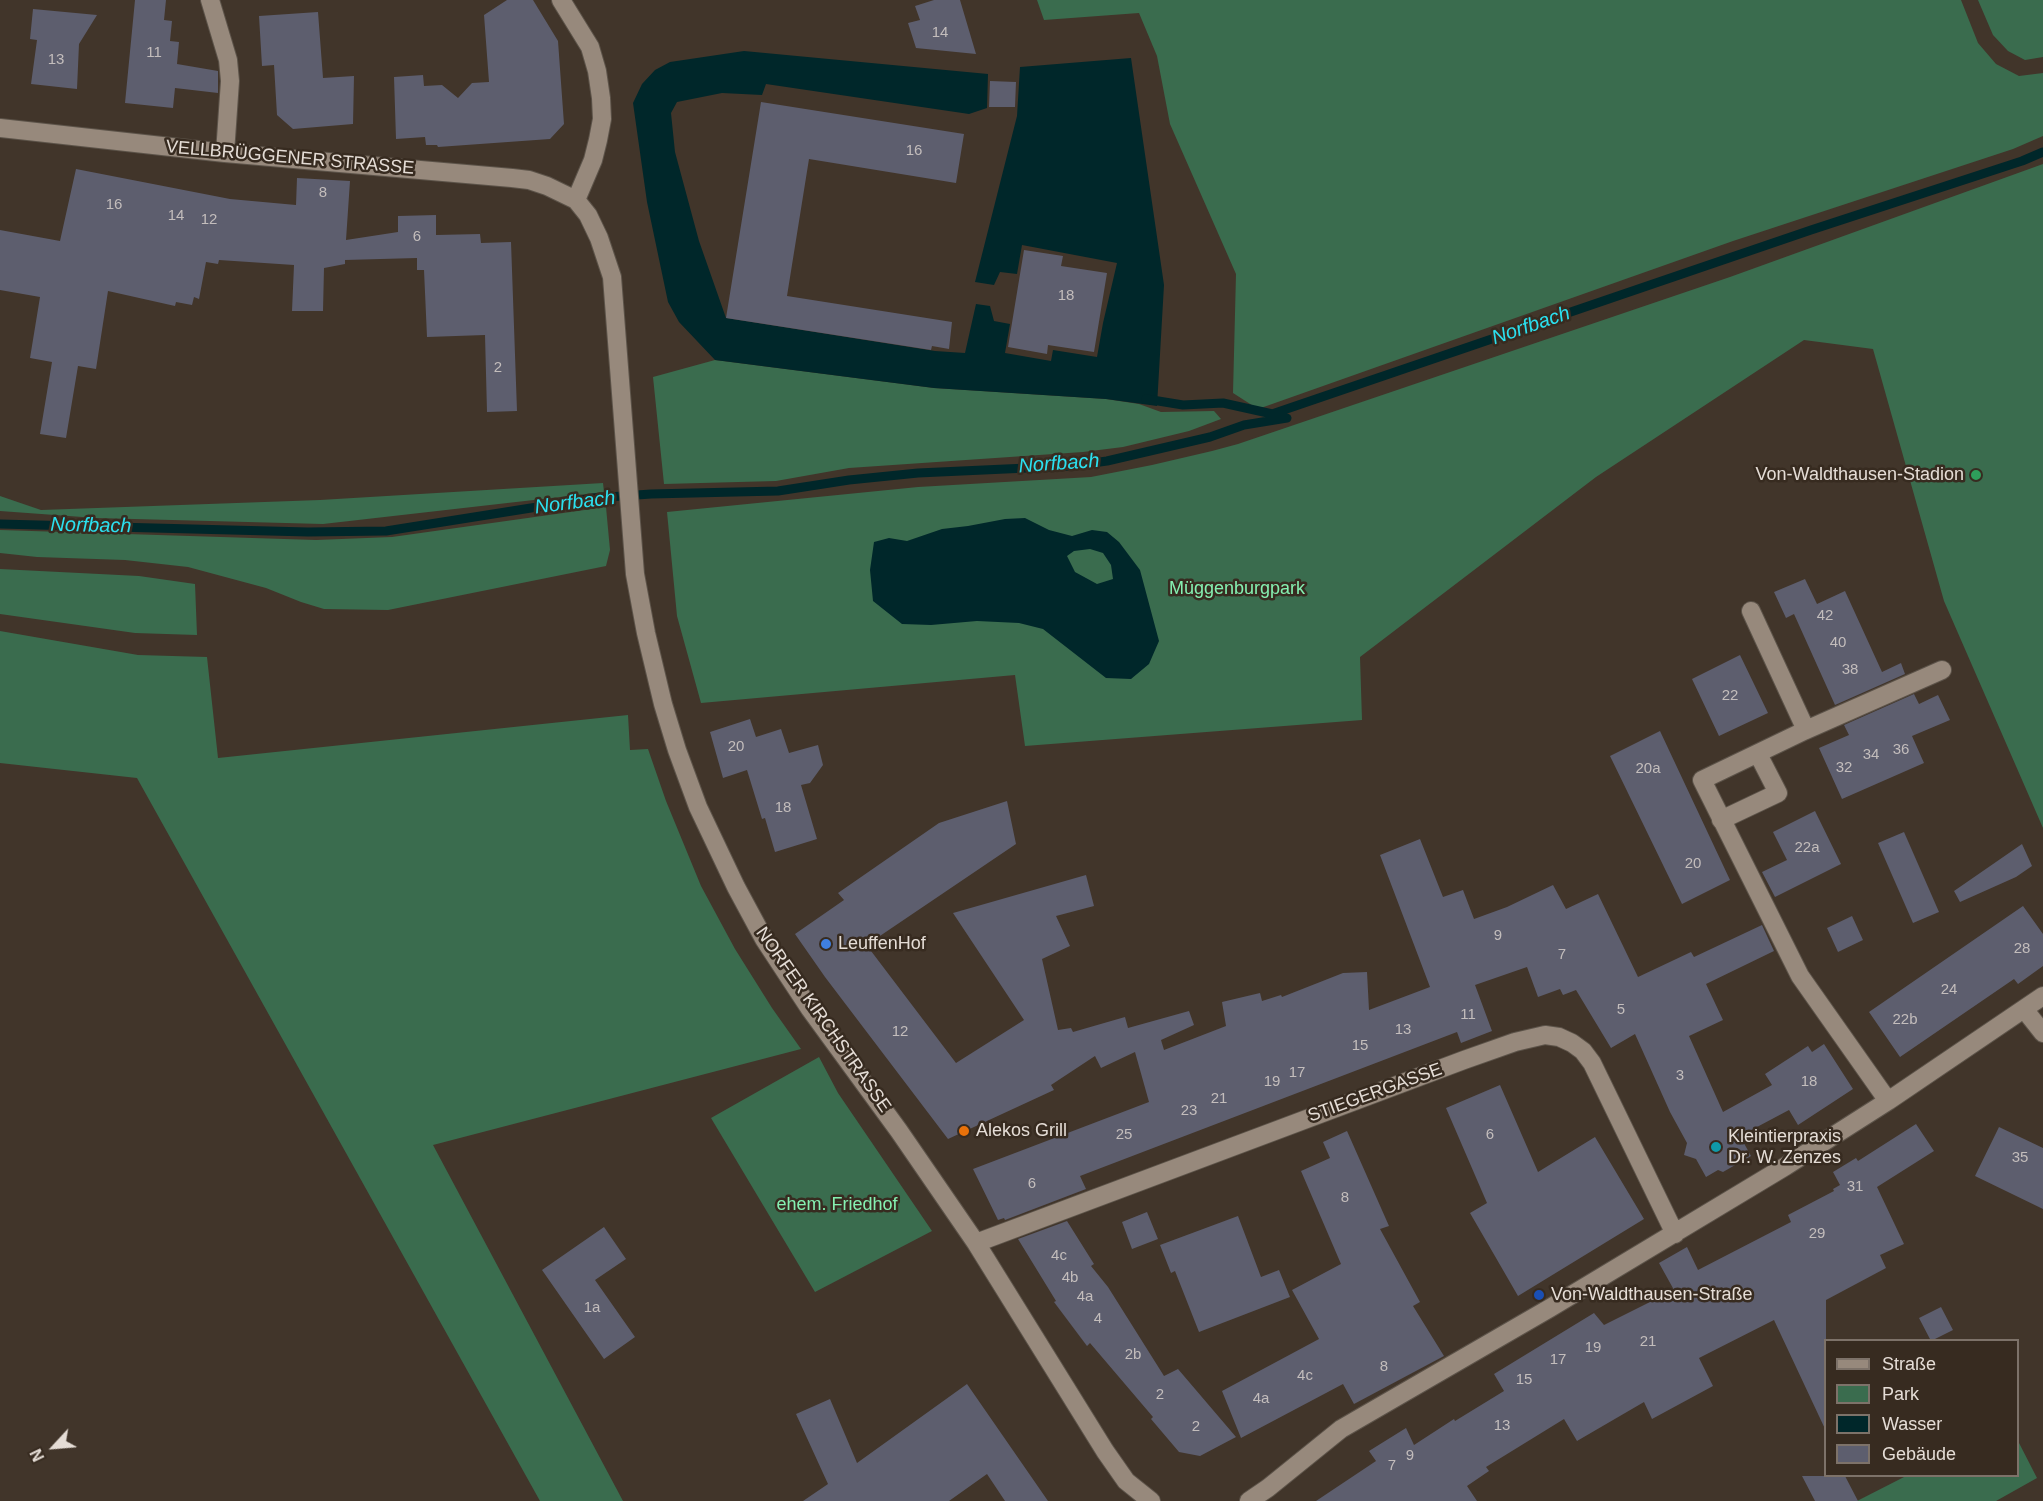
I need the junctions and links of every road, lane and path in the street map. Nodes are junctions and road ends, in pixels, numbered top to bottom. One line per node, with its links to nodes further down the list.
1 (210, 0): 4 (street)
2 (561, 0): 5 (street)
3 (0, 128): 4 (street, VELLBRÜGGENER STRASSE)
4 (225, 153): 5 (street, VELLBRÜGGENER STRASSE)
5 (576, 200): 16 (street, NORFER KIRCHSTRASSE)
6 (1750, 611): 8 (street)
7 (1942, 670): 8 (street)
8 (1806, 730): 9 (street)
9 (1758, 754): 10 (street); 10 (street)
10 (1721, 820): 14 (street)
11 (2043, 996): 12 (street)
12 (2024, 1009): 13 (street); 14 (street)
13 (2043, 1033)
14 (1888, 1101): 15 (street)
15 (1675, 1234): 16 (street, STIEGERGASSE); 18 (street)
16 (976, 1243): 17 (street, NORFER KIRCHSTRASSE)
17 (1151, 1501)
18 (1249, 1501)

